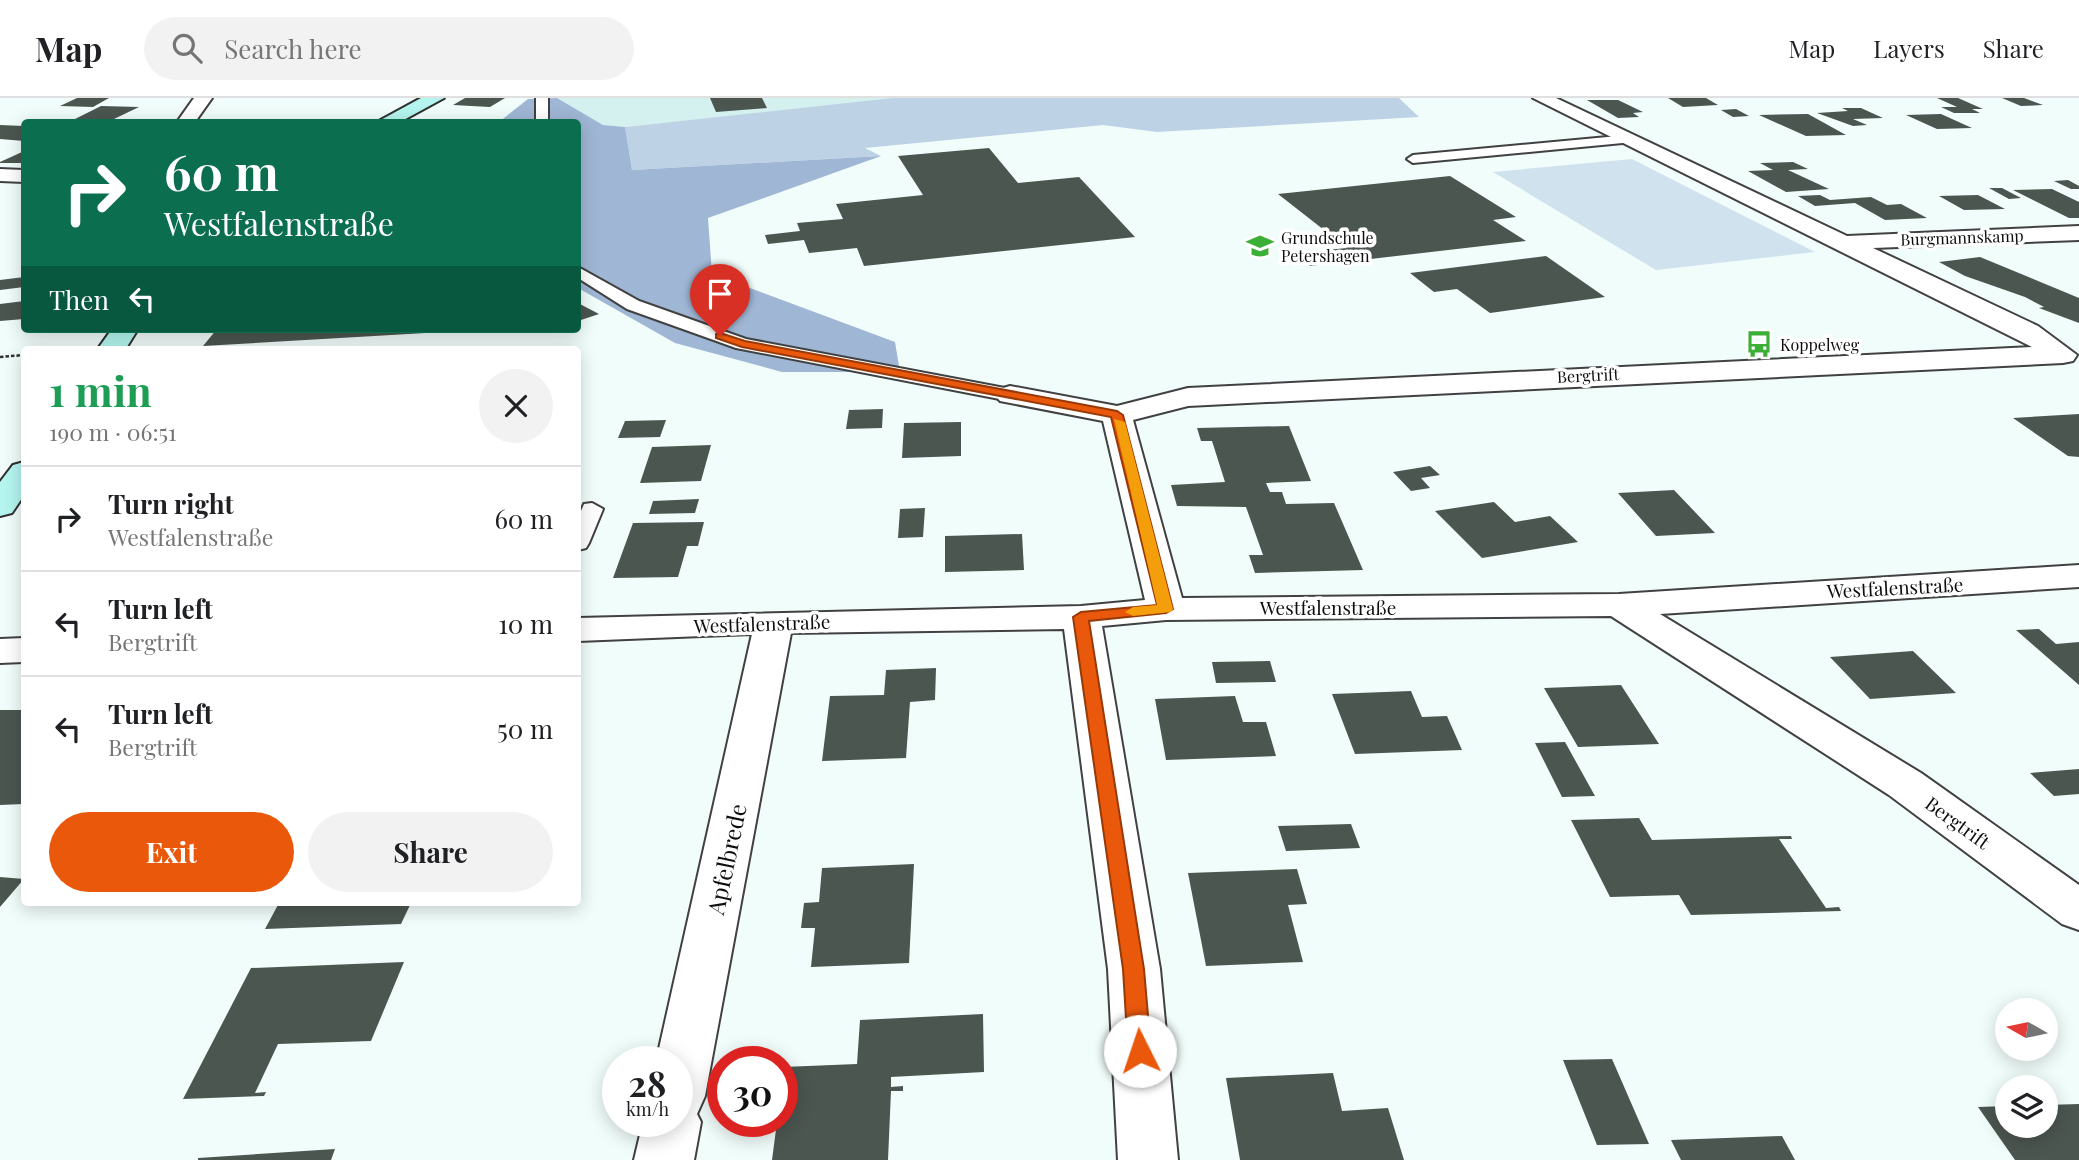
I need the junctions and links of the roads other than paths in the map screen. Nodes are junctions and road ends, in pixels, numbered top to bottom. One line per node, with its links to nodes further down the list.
1 (204, 98): 5 (street)
2 (435, 98): 6 (street)
3 (542, 98): 7 (lane)
4 (1542, 98): 8 (street)
5 (188, 119)
6 (392, 119)
7 (542, 119)
8 (1629, 139): 9 (lane); 13 (street)
9 (1413, 159)
10 (0, 176): 11 (street)
11 (21, 176)
12 (2079, 233): 13 (street, Burgmannskamp)
13 (1844, 242): 15 (street)
14 (581, 274): 16 (lane, Bergtrift)
15 (2070, 356): 17 (street, Bergtrift)
16 (1010, 395): 17 (street, Bergtrift)
17 (1117, 415): 24 (street)
18 (21, 476): 19 (street)
19 (0, 506)
20 (592, 509): 21 (lane)
21 (581, 536)
22 (2079, 576): 23 (street, Westfalenstraße)
23 (1619, 605): 24 (street, Westfalenstraße); 30 (street, Bergtrift)
24 (1166, 609): 25 (street, Westfalenstraße)
25 (1081, 617): 26 (street, Westfalenstraße); 34 (street)
26 (774, 622): 27 (street, Westfalenstraße); 31 (street, Apfelbrede)
27 (581, 629)
28 (21, 650): 29 (street)
29 (0, 651)
30 (2079, 911)
31 (687, 1046)
32 (669, 1137): 33 (street)
33 (664, 1160)
34 (1148, 1160)

